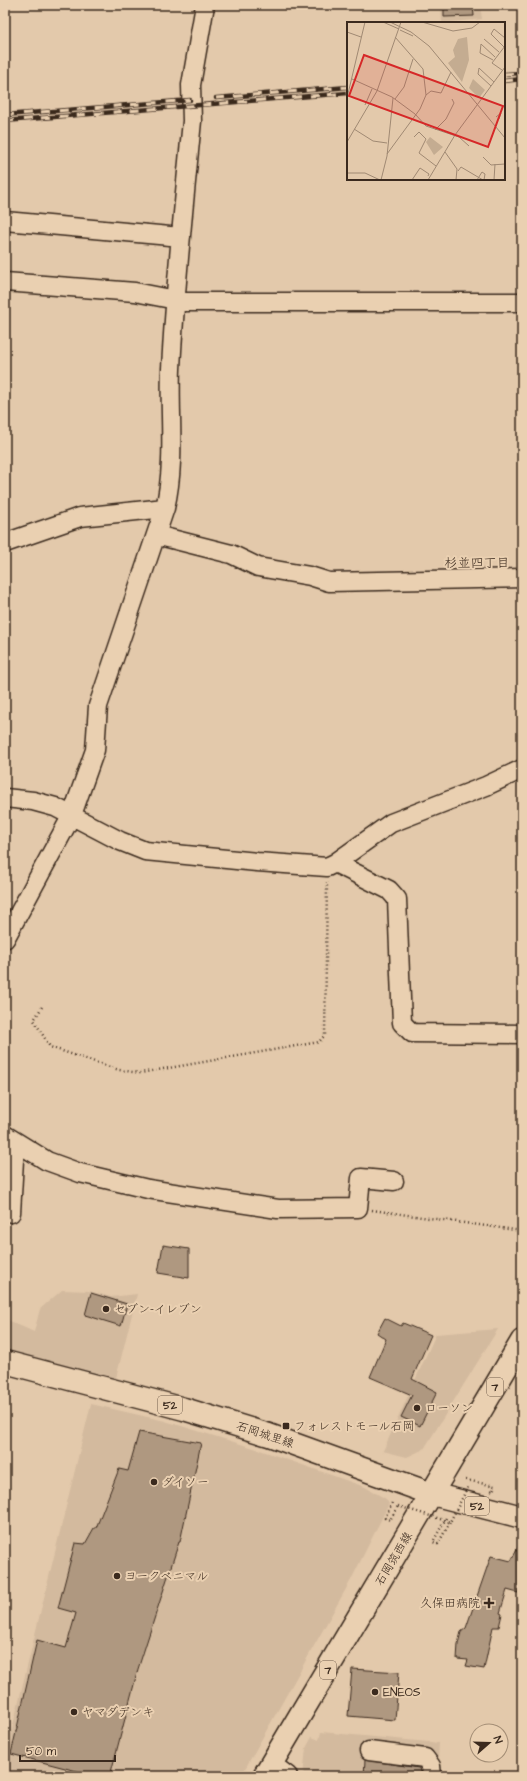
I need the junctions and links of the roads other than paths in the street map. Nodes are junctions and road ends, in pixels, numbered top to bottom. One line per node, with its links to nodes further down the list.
1 (205, 5): 3 (street)
2 (5, 221): 3 (street)
3 (181, 236): 5 (street)
4 (5, 282): 5 (street)
5 (176, 301): 6 (street); 7 (street)
6 (522, 302)
7 (165, 508): 8 (street); 9 (street)
8 (156, 535): 10 (street); 13 (street)
9 (5, 543)
10 (522, 578)
11 (522, 769): 14 (street)
12 (5, 798): 13 (street)
13 (72, 815): 14 (street); 15 (street)
14 (331, 865): 16 (street)
15 (5, 939)
16 (522, 1034)
17 (10, 1138): 18 (street); 19 (street)
18 (394, 1181)
19 (11, 1213)
20 (522, 1341): 22 (main road, 石岡筑西線 / 7)
21 (5, 1362): 22 (main road, 石岡城里線 / 52)
22 (432, 1494): 23 (main road, 石岡城里線 / 52); 25 (main road, 石岡筑西線 / 7)
23 (522, 1518)
24 (376, 1751): 26 (street)
25 (275, 1772)
26 (432, 1772)

